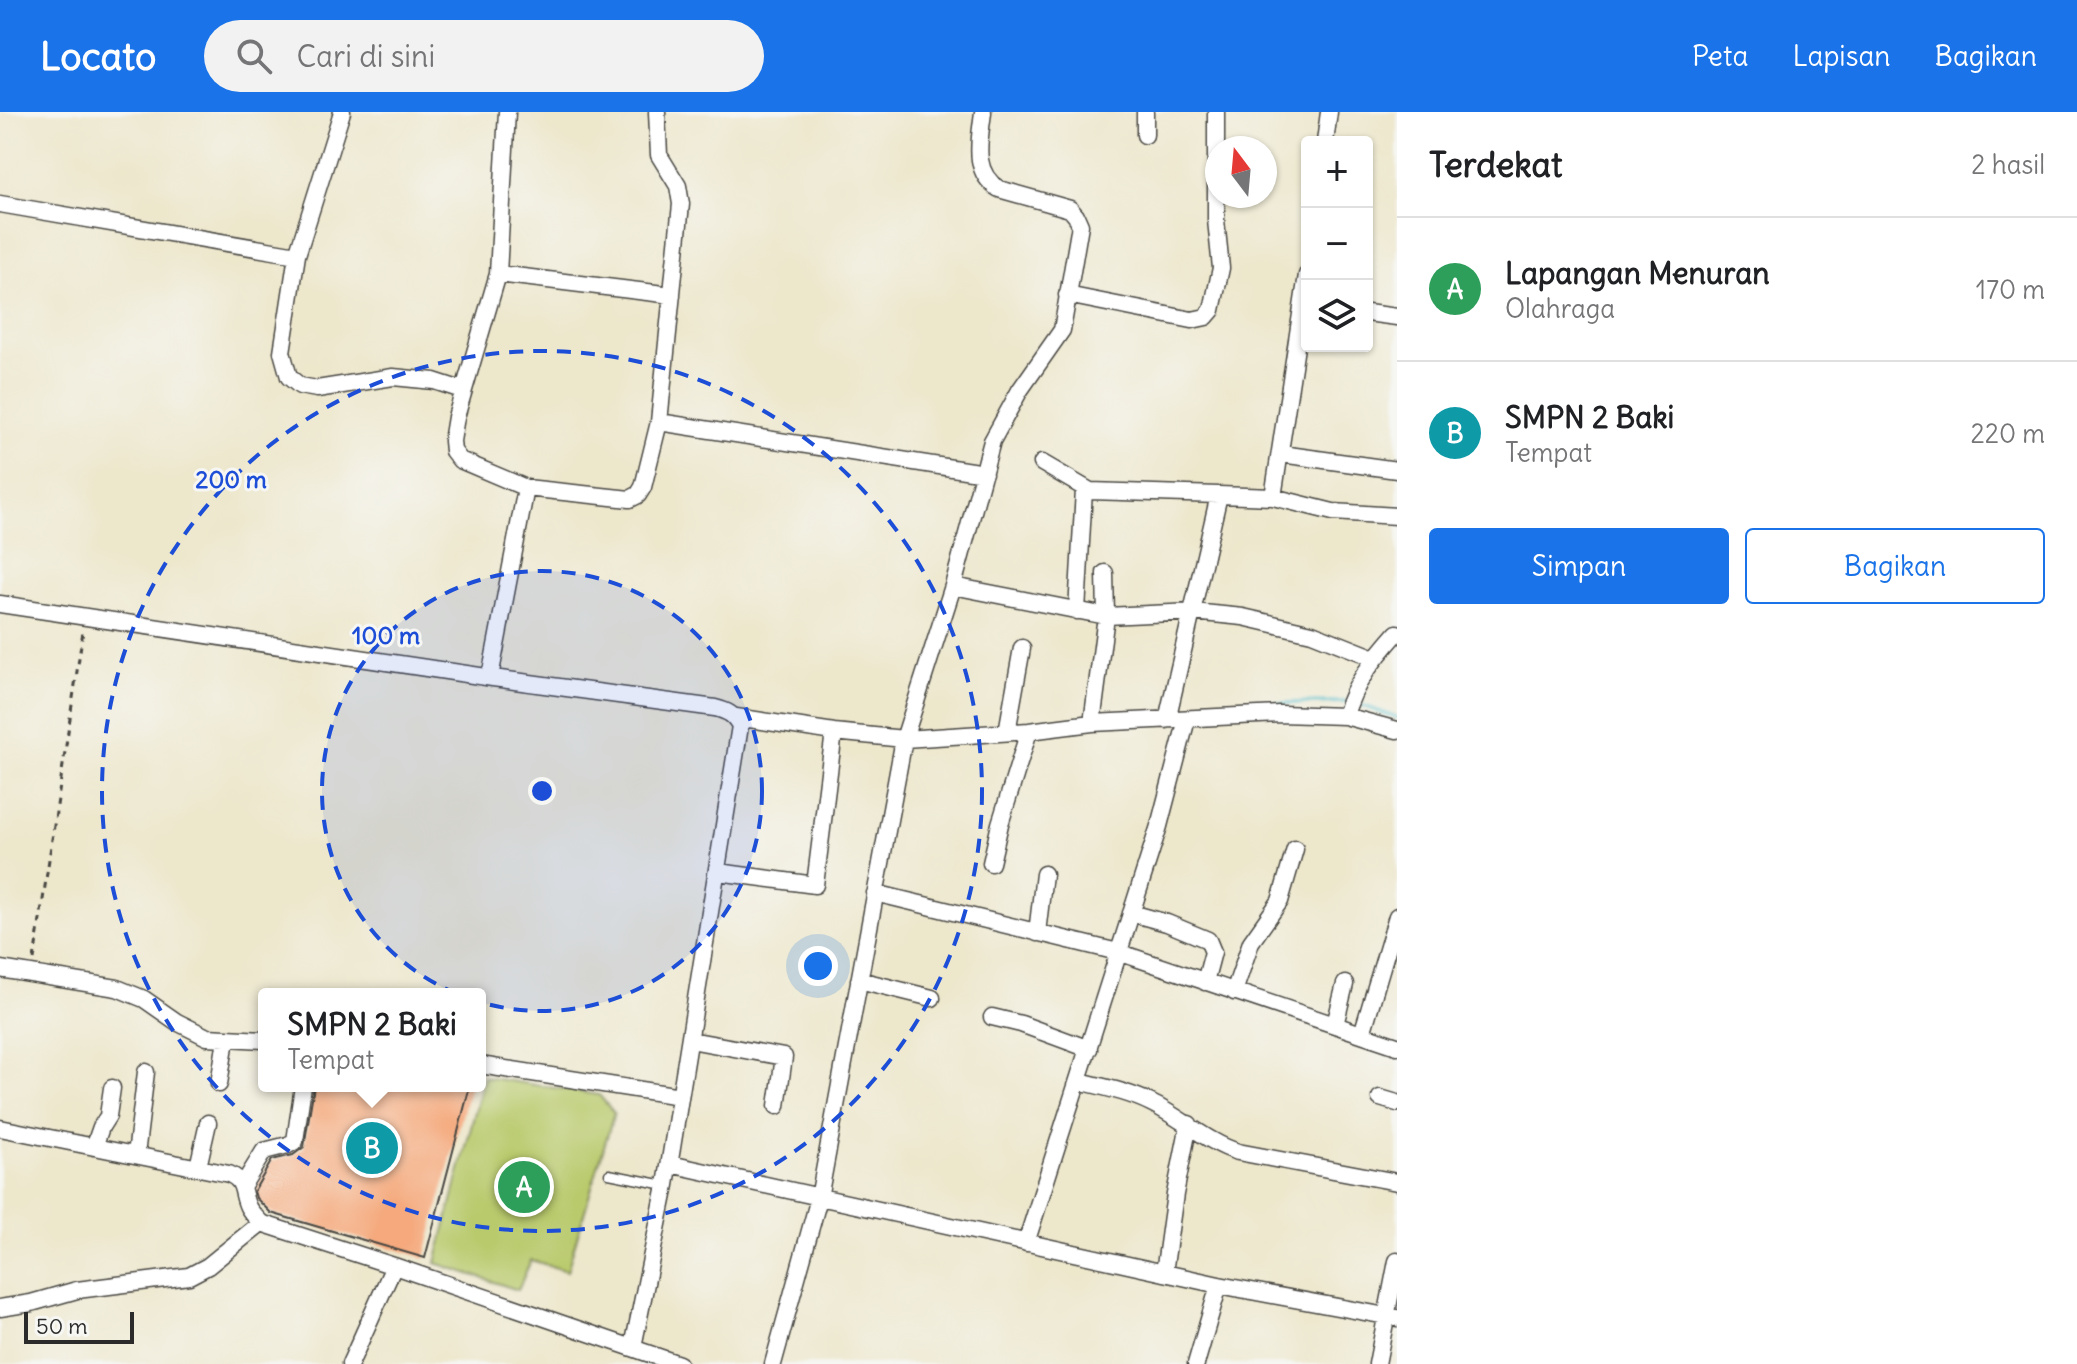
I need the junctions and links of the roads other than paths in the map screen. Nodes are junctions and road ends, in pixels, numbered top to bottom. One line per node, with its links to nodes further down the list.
1 (342, 112): 11 (street)
2 (507, 112): 12 (street)
3 (657, 112): 13 (street)
4 (983, 112): 14 (street)
5 (1145, 112): 8 (street)
6 (1216, 112): 14 (street)
7 (1329, 112): 9 (street)
8 (1145, 135)
9 (1326, 136)
10 (0, 204): 11 (street)
11 (297, 255): 18 (street)
12 (498, 274): 13 (street); 18 (street)
13 (672, 295): 19 (street)
14 (1067, 295): 23 (street)
15 (1373, 314): 16 (street)
16 (1397, 317)
17 (1301, 328): 20 (street)
18 (462, 390): 24 (street)
19 (659, 422): 23 (street); 24 (street)
20 (1281, 454): 22 (street); 27 (street)
21 (1042, 463): 25 (street)
22 (1397, 470)
23 (984, 473): 30 (street)
24 (526, 488): 38 (street)
25 (1084, 490): 26 (street); 32 (street)
26 (1219, 495): 27 (street); 33 (street)
27 (1273, 497): 28 (street)
28 (1397, 516)
29 (1105, 573): 34 (street)
30 (953, 586): 32 (street); 48 (street)
31 (0, 604): 38 (street)
32 (1077, 611): 34 (street)
33 (1193, 612): 34 (street); 37 (street); 42 (street)
34 (1106, 616): 43 (street)
35 (1397, 633): 37 (street)
36 (1022, 648): 47 (street)
37 (1375, 658): 39 (street)
38 (493, 678): 40 (street)
39 (1348, 707): 41 (street); 44 (street)
40 (736, 717): 46 (street); 51 (street)
41 (1187, 719): 42 (street); 54 (street)
42 (1167, 720): 43 (street)
43 (1092, 723): 45 (street)
44 (1397, 730)
45 (1029, 731): 47 (street); 50 (street)
46 (834, 732): 48 (street); 51 (street)
47 (1007, 732): 48 (street)
48 (904, 739): 53 (street)
49 (1295, 849): 62 (street)
50 (991, 863)
51 (718, 872): 69 (street)
52 (1044, 874): 56 (street)
53 (875, 893): 56 (street); 59 (street)
54 (1131, 913): 57 (street); 60 (street)
55 (1397, 916): 66 (street)
56 (1037, 933): 57 (street)
57 (1118, 952): 60 (street); 71 (street)
58 (0, 969): 67 (street)
59 (859, 980): 63 (street); 93 (street)
60 (1205, 982): 62 (street)
61 (1345, 984): 65 (street)
62 (1234, 992): 65 (street)
63 (932, 998)
64 (992, 1017): 71 (street)
65 (1335, 1025): 66 (street)
66 (1362, 1034): 70 (street)
67 (226, 1039): 68 (street); 75 (street)
68 (258, 1040)
69 (690, 1040): 78 (street); 81 (street)
70 (1397, 1046)
71 (1089, 1049): 74 (street)
72 (486, 1066): 78 (street)
73 (146, 1072): 86 (street)
74 (1079, 1081): 83 (street); 95 (street)
75 (219, 1084)
76 (112, 1088): 85 (street)
77 (302, 1092): 91 (street)
78 (680, 1096): 87 (street)
79 (1380, 1098): 80 (street)
80 (1397, 1103)
81 (777, 1106)
82 (208, 1123): 88 (street)
83 (1189, 1124): 90 (street); 98 (street)
84 (0, 1128): 85 (street)
85 (94, 1147): 86 (street)
86 (136, 1155): 88 (street)
87 (670, 1164): 92 (street); 93 (street)
88 (198, 1167): 91 (street)
89 (609, 1174): 92 (lane)
90 (1397, 1182)
91 (243, 1185): 94 (street)
92 (666, 1185): 102 (street)
93 (819, 1198): 95 (street); 105 (street)
94 (261, 1223): 97 (street); 100 (street)
95 (1026, 1243): 98 (street)
96 (1397, 1261): 101 (street)
97 (394, 1266): 102 (street); 103 (street)
98 (1164, 1273): 99 (street)
99 (1219, 1285): 101 (street); 106 (street)
100 (0, 1308)
101 (1391, 1317): 107 (street)
102 (633, 1347): 104 (street)
103 (350, 1364)
104 (679, 1364)
105 (773, 1364)
106 (1196, 1364)
107 (1377, 1364)

